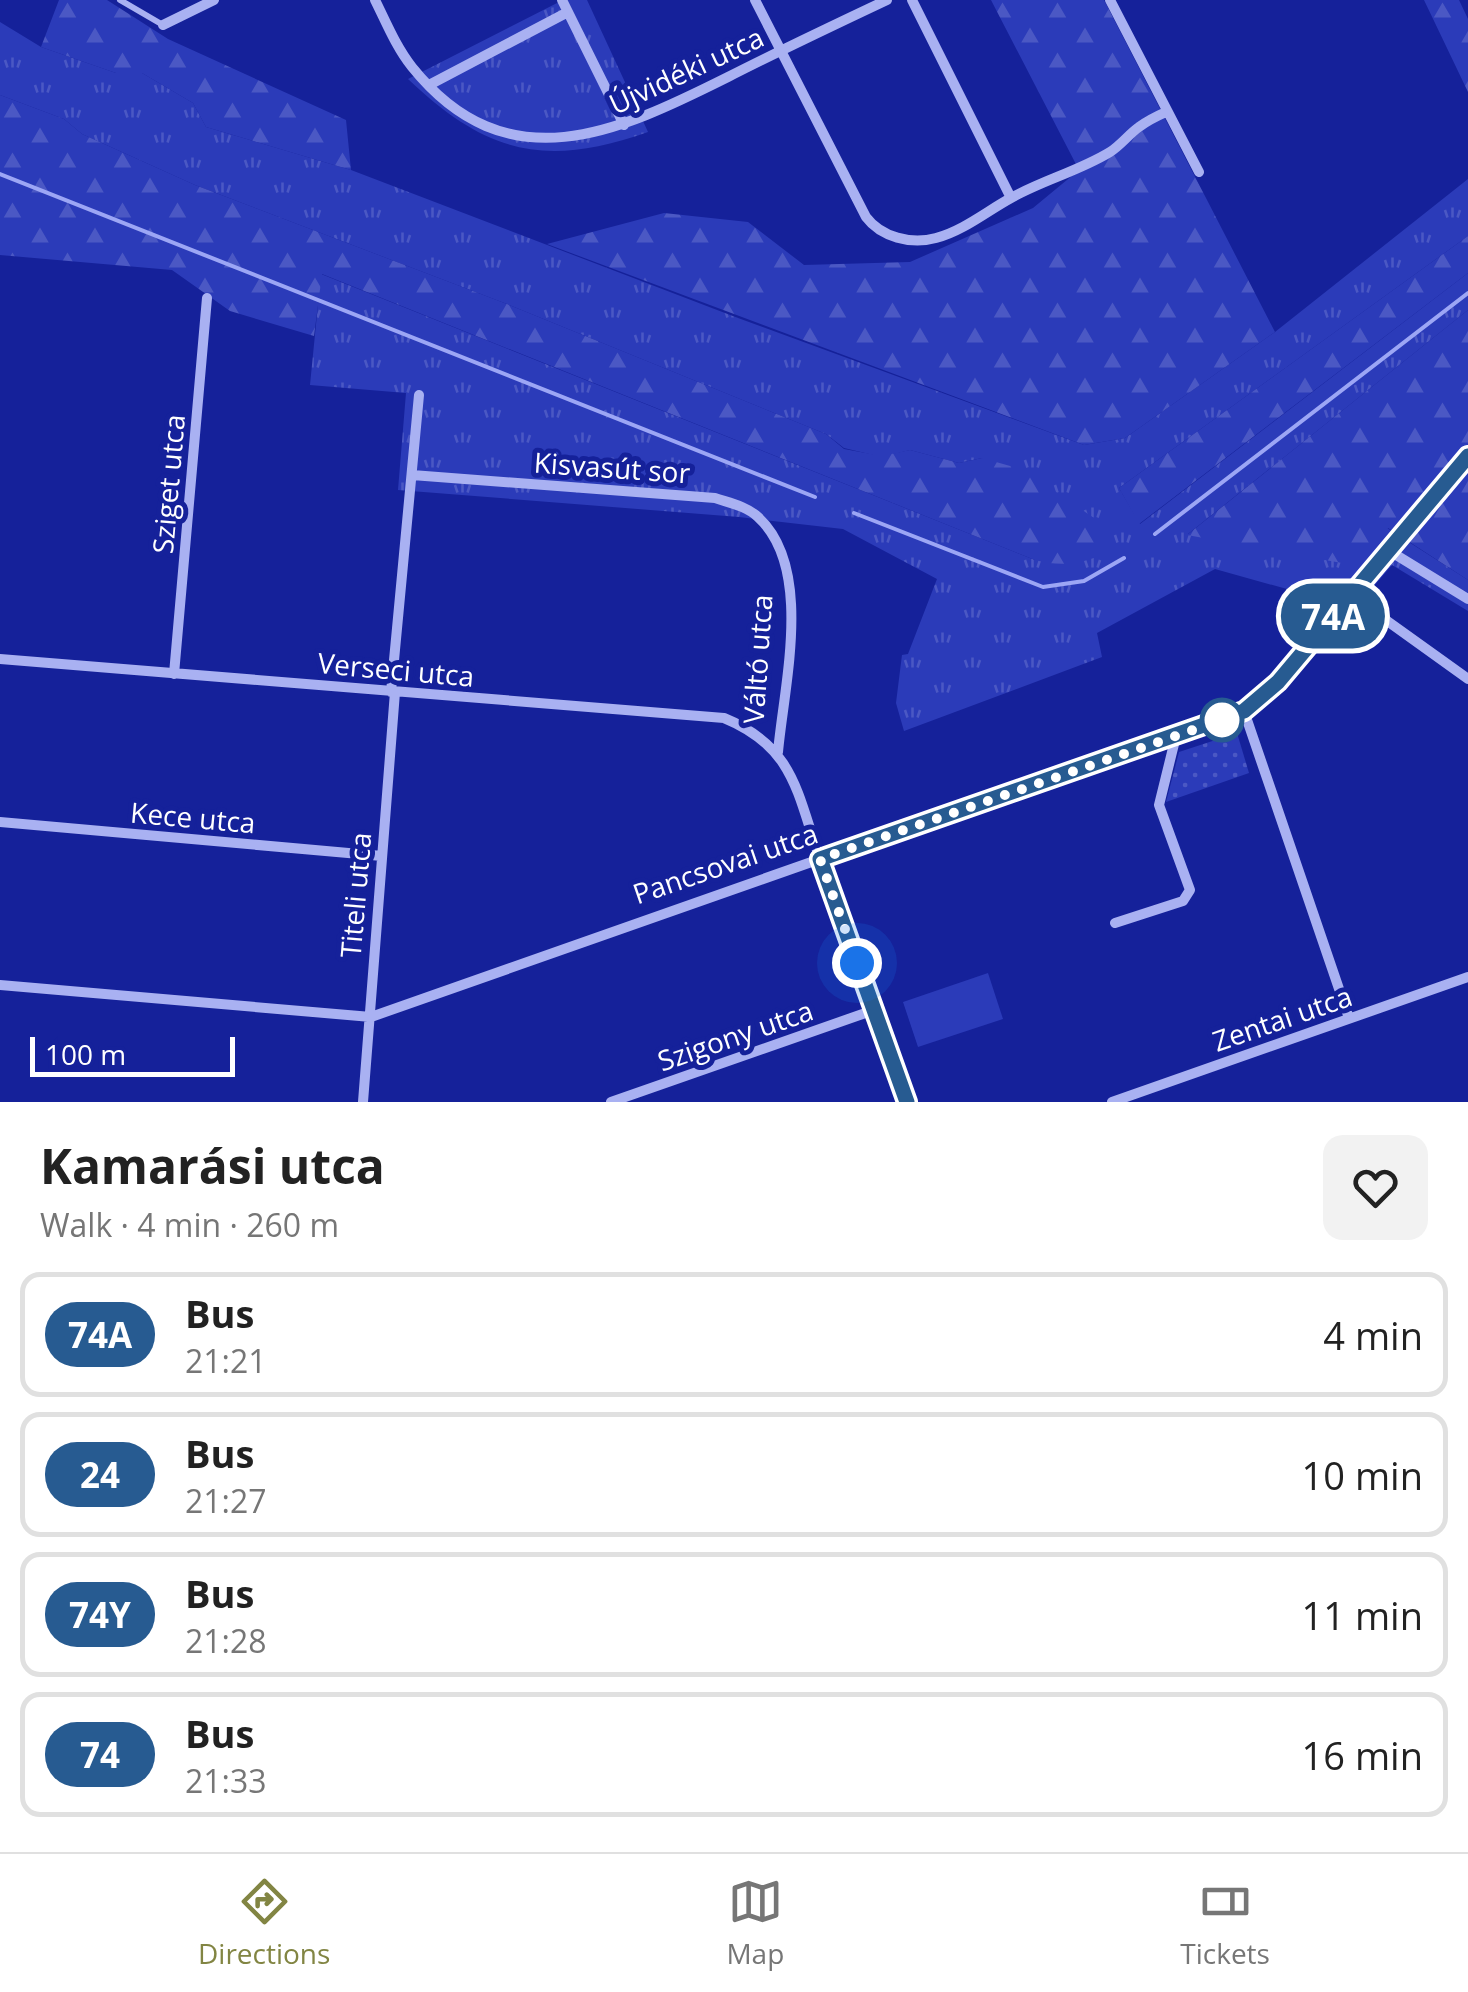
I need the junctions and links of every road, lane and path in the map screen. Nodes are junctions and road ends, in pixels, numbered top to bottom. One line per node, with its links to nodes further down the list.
1 (120, 0): 10 (lane)
2 (214, 0): 10 (street)
3 (375, 0): 12 (street, Újvidéki utca)
4 (562, 0): 9 (street)
5 (755, 0): 11 (street)
6 (886, 0): 11 (street, Újvidéki utca)
7 (912, 0): 16 (street)
8 (1110, 0): 13 (street)
9 (568, 12): 12 (street); 14 (street)
10 (162, 25)
11 (780, 51): 14 (street, Újvidéki utca); 16 (street)
12 (429, 85): 14 (street, Újvidéki utca)
13 (1166, 112): 15 (street); 16 (street)
14 (624, 125)
15 (1199, 172)
16 (1010, 198)
17 (208, 298): 26 (street, Sziget utca)
18 (419, 395): 20 (street, Titeli utca)
19 (1468, 456): 21 (street, Pancsovai utca)
20 (412, 474): 22 (street, Kisvasút sor); 28 (street, Titeli utca)
21 (1388, 550): 23 (street, Pancsovai utca); 24 (street)
22 (782, 557): 31 (street, Váltó utca)
23 (1351, 595): 27 (street); 29 (street, Pancsovai utca)
24 (1468, 599)
25 (0, 659): 26 (street, Verseci utca)
26 (174, 674): 28 (street, Verseci utca)
27 (1468, 678)
28 (393, 692): 31 (street, Verseci utca); 33 (street, Titeli utca)
29 (1244, 711): 30 (street, Pancsovai utca); 40 (street)
30 (1176, 736): 34 (street, Pancsovai utca); 35 (street)
31 (778, 752): 34 (street, Váltó utca)
32 (0, 822): 33 (street, Kece utca)
33 (382, 856): 39 (street, Titeli utca)
34 (820, 859): 38 (street, Váltó utca); 39 (street, Pancsovai utca)
35 (1114, 923)
36 (1468, 977): 40 (street, Zentai utca)
37 (0, 985): 39 (street, Pancsovai utca)
38 (874, 1010): 42 (street, Szigony utca); 43 (street, Váltó utca)
39 (371, 1016): 41 (street, Titeli utca)
40 (1349, 1018): 44 (street, Zentai utca)
41 (363, 1102)
42 (611, 1102)
43 (907, 1102)
44 (1112, 1102)

